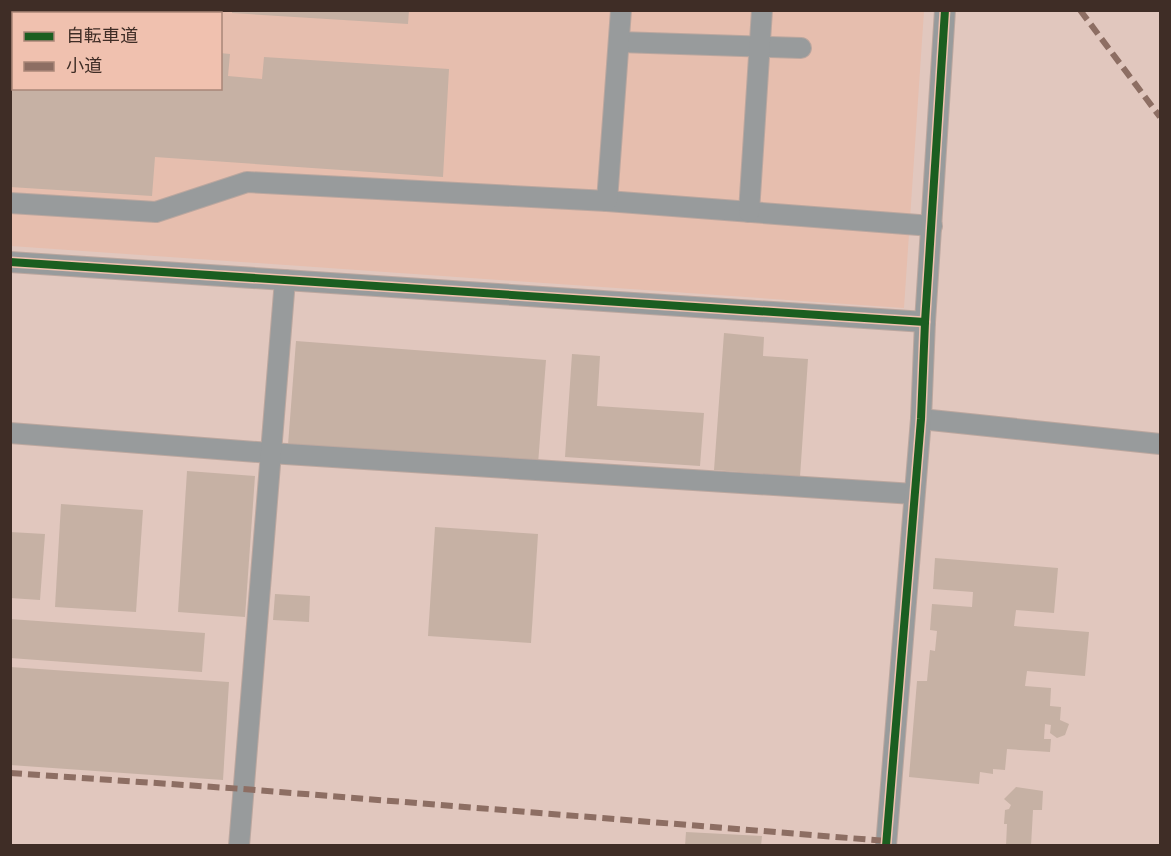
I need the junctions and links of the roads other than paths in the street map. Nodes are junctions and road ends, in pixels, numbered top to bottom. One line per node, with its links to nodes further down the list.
1 (621, 10): 4 (street)
2 (762, 10): 5 (street)
3 (945, 10): 10 (street)
4 (619, 42): 5 (street); 7 (street)
5 (760, 46): 6 (street); 9 (street)
6 (801, 48)
7 (607, 201): 8 (street); 9 (street)
8 (10, 202)
9 (749, 212): 10 (street)
10 (932, 226): 13 (street)
11 (10, 262): 12 (street)
12 (285, 280): 13 (street); 17 (street)
13 (926, 322): 14 (street)
14 (921, 419): 16 (street); 18 (street)
15 (10, 433): 17 (street)
16 (1161, 444)
17 (270, 453): 18 (street); 19 (street)
18 (914, 494): 20 (street)
19 (239, 846)
20 (886, 846)

